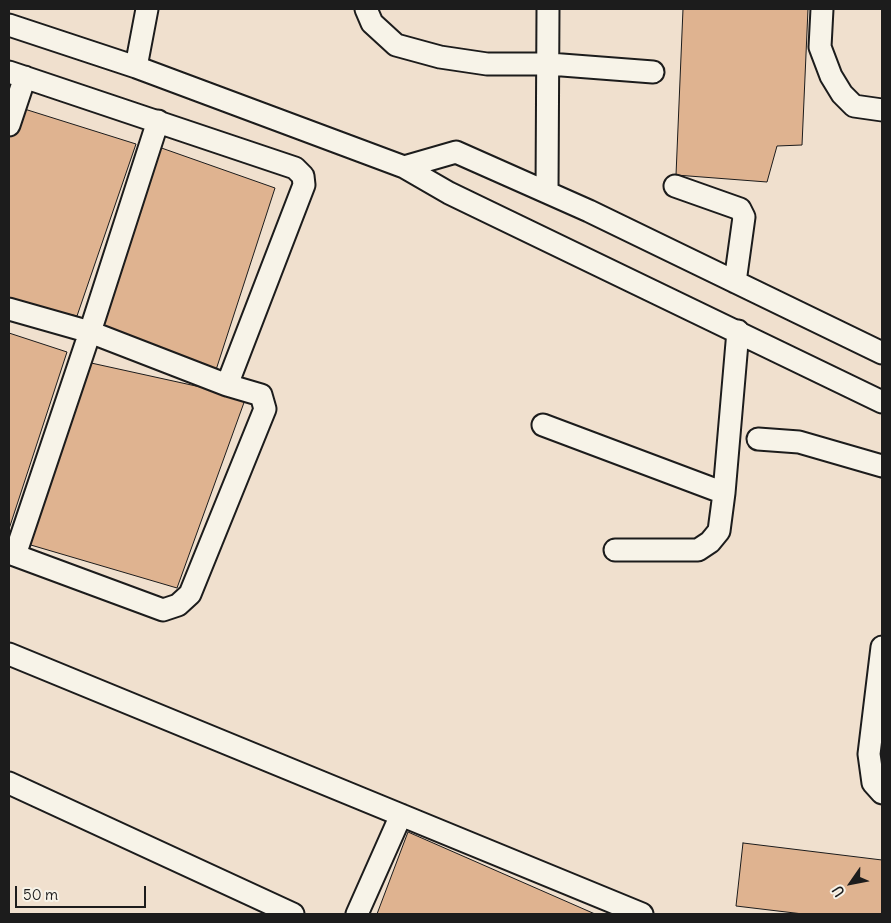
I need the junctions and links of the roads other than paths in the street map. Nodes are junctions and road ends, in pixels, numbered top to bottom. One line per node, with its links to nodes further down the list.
1 (366, 9): 6 (lane)
2 (548, 9): 6 (lane)
3 (822, 9): 10 (lane)
4 (146, 16): 7 (lane)
5 (9, 25): 7 (lane)
6 (548, 64): 8 (lane); 15 (lane)
7 (136, 67): 13 (lane)
8 (652, 72)
9 (17, 74): 11 (lane); 12 (lane)
10 (882, 110)
11 (158, 121): 19 (lane); 21 (lane)
12 (9, 125)
13 (404, 167): 15 (lane); 18 (lane)
14 (675, 186): 16 (lane)
15 (547, 192): 16 (lane)
16 (737, 267): 20 (lane)
17 (9, 309): 19 (lane)
18 (738, 331): 22 (lane); 26 (lane)
19 (90, 332): 21 (lane); 28 (lane)
20 (882, 353)
21 (227, 385): 28 (lane)
22 (882, 402)
23 (543, 425): 26 (lane)
24 (758, 439): 25 (lane)
25 (882, 466)
26 (724, 493): 27 (lane)
27 (615, 550)
28 (12, 554)
29 (882, 647): 31 (lane)
30 (9, 654): 34 (lane)
31 (879, 707): 33 (lane)
32 (9, 783): 35 (lane)
33 (882, 793)
34 (401, 815): 36 (lane); 37 (lane)
35 (293, 914)
36 (357, 914)
37 (642, 914)

